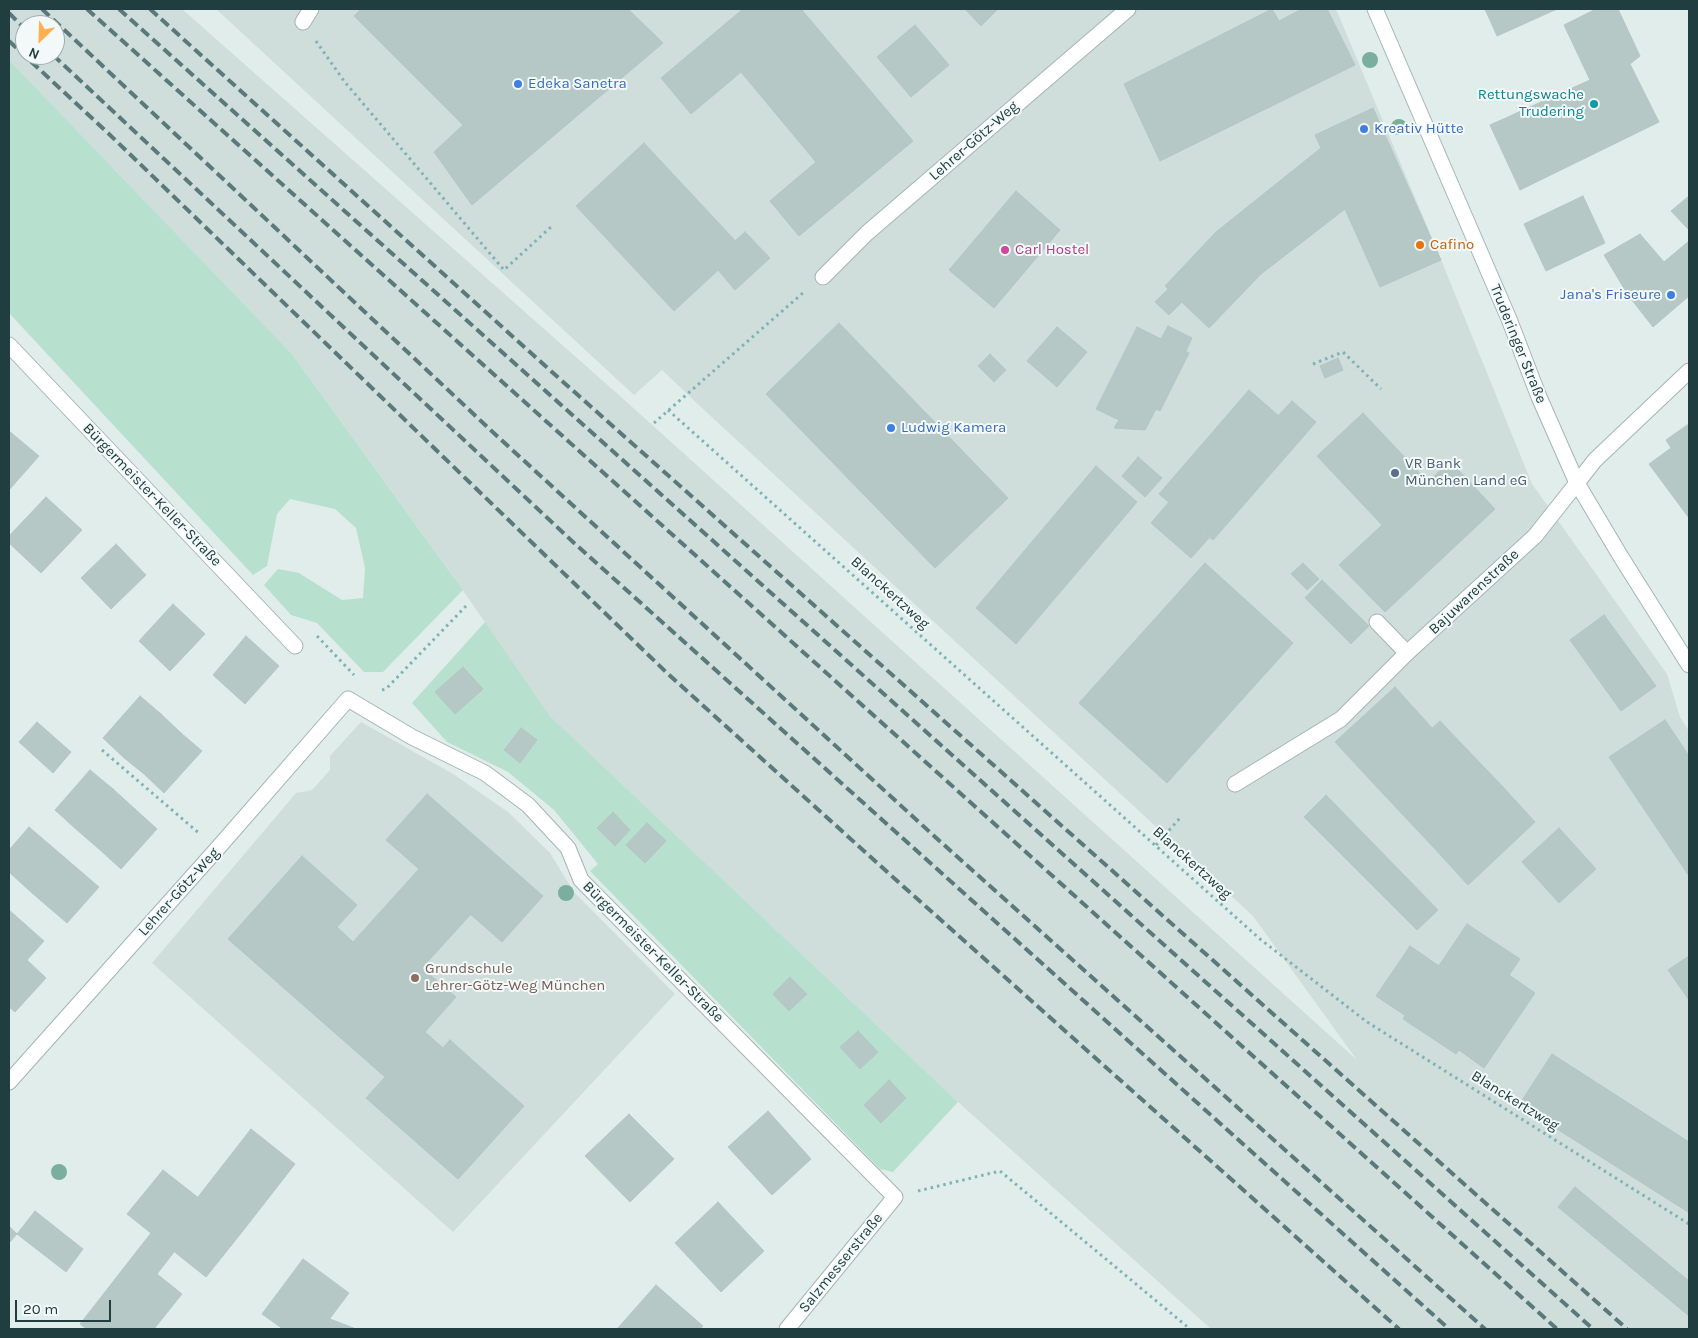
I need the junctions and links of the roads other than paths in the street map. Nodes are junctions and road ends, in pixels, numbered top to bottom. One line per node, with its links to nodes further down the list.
1 (1128, 9): 3 (street, Lehrer-Götz-Weg)
2 (1375, 9): 6 (street, Truderinger Straße)
3 (823, 277)
4 (9, 345): 8 (street, Bürgermeister-Keller-Straße)
5 (1689, 371): 6 (street, Bajuwarenstraße)
6 (1577, 483): 9 (street, Bajuwarenstraße); 10 (street, Truderinger Straße)
7 (1377, 622): 9 (street)
8 (295, 646)
9 (1407, 653): 12 (street, Bajuwarenstraße)
10 (1689, 665)
11 (348, 699): 13 (street, Lehrer-Götz-Weg); 14 (street, Bürgermeister-Keller-Straße)
12 (1235, 784)
13 (9, 1082)
14 (895, 1197): 15 (street, Salzmesserstraße)
15 (786, 1329)

